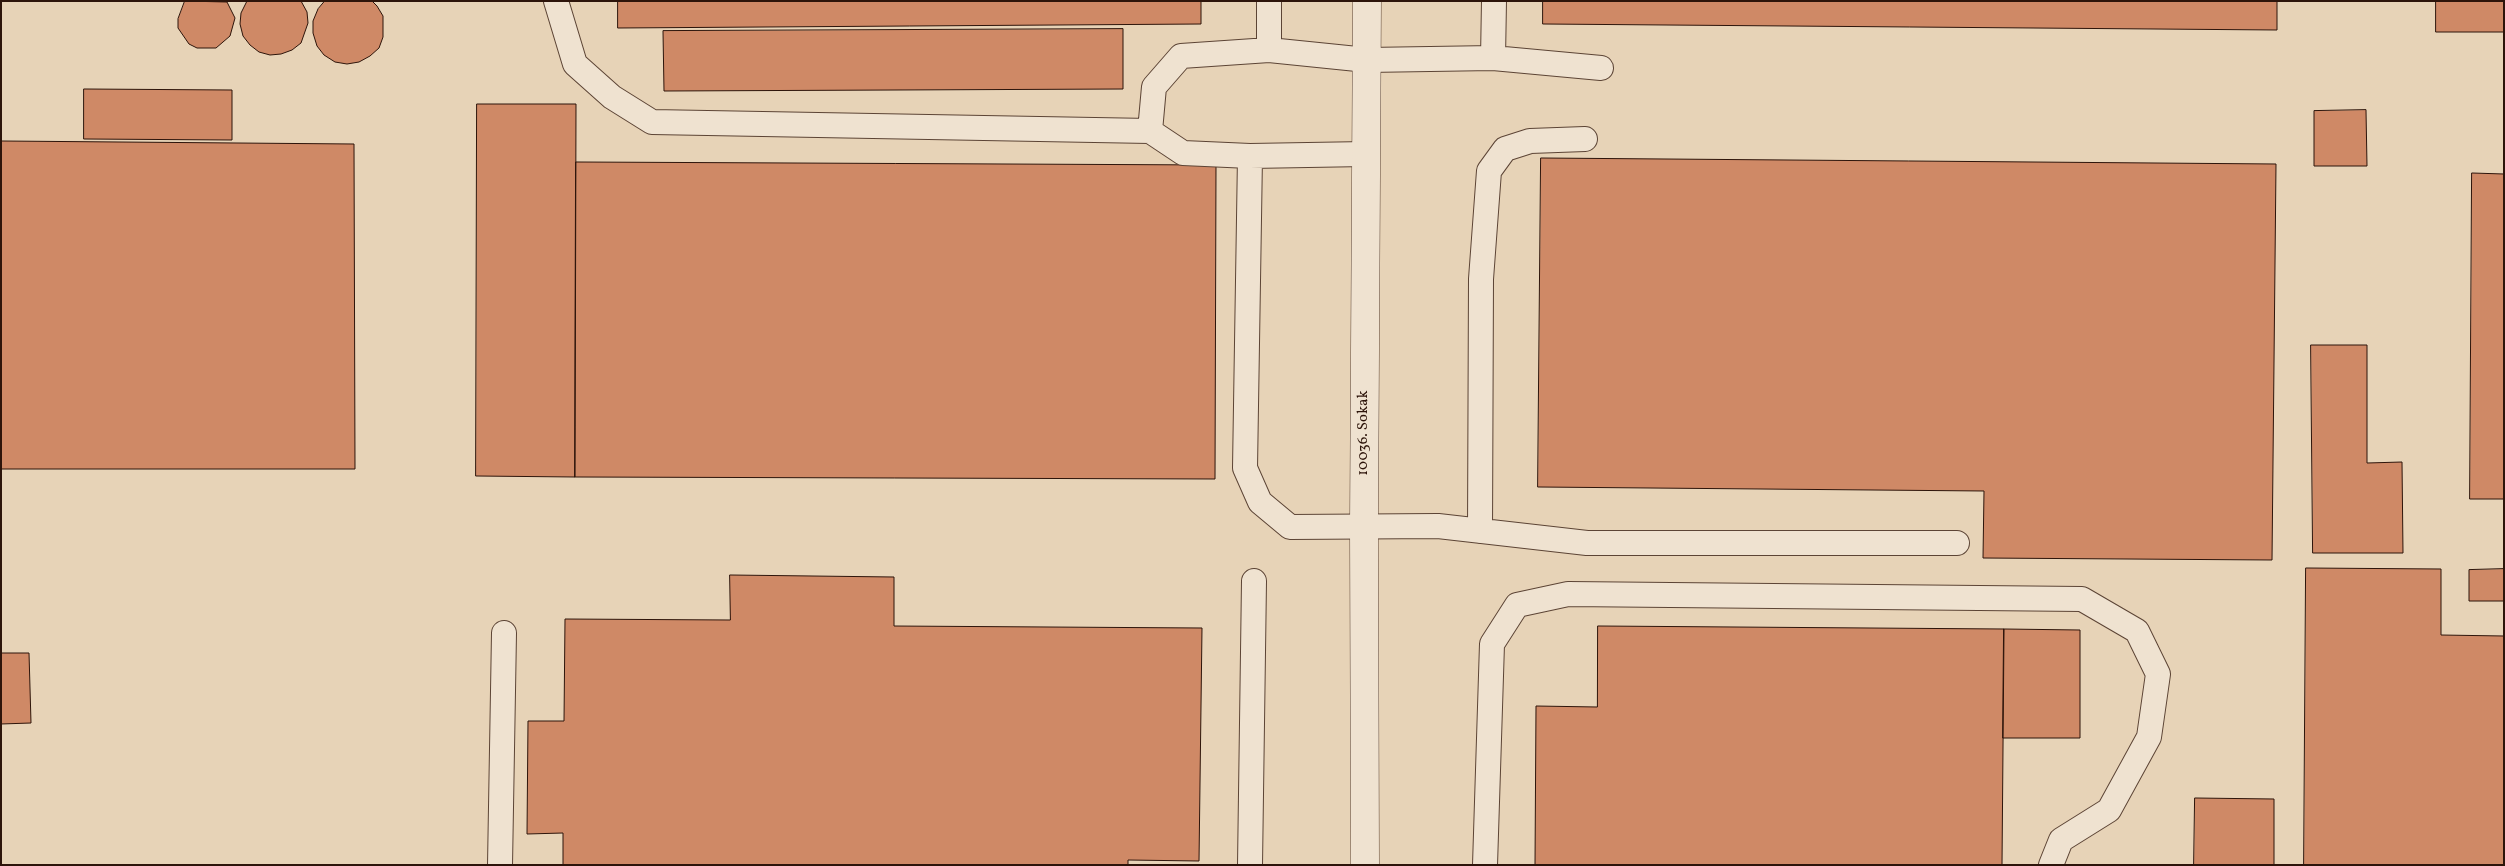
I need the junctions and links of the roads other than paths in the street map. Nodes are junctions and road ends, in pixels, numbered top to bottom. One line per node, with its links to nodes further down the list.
1 (556, 1): 9 (lane)
2 (1270, 1): 5 (lane)
3 (1367, 1): 7 (street, 10036. Sokak)
4 (1494, 1): 6 (lane)
5 (1270, 50): 7 (lane); 9 (lane)
6 (1493, 58): 7 (lane); 8 (lane)
7 (1367, 60): 11 (street, 10036. Sokak)
8 (1601, 68)
9 (1150, 131): 12 (lane)
10 (1584, 139): 14 (lane)
11 (1366, 154): 12 (lane); 13 (street, 10036. Sokak)
12 (1250, 156): 13 (lane)
13 (1364, 526): 14 (lane); 20 (street, 10036. Sokak)
14 (1480, 531): 15 (lane)
15 (1957, 543)
16 (1254, 581): 19 (lane)
17 (504, 633): 18 (lane)
18 (500, 865)
19 (1250, 865)
20 (1365, 865)
21 (1485, 865): 22 (lane)
22 (2051, 865)

